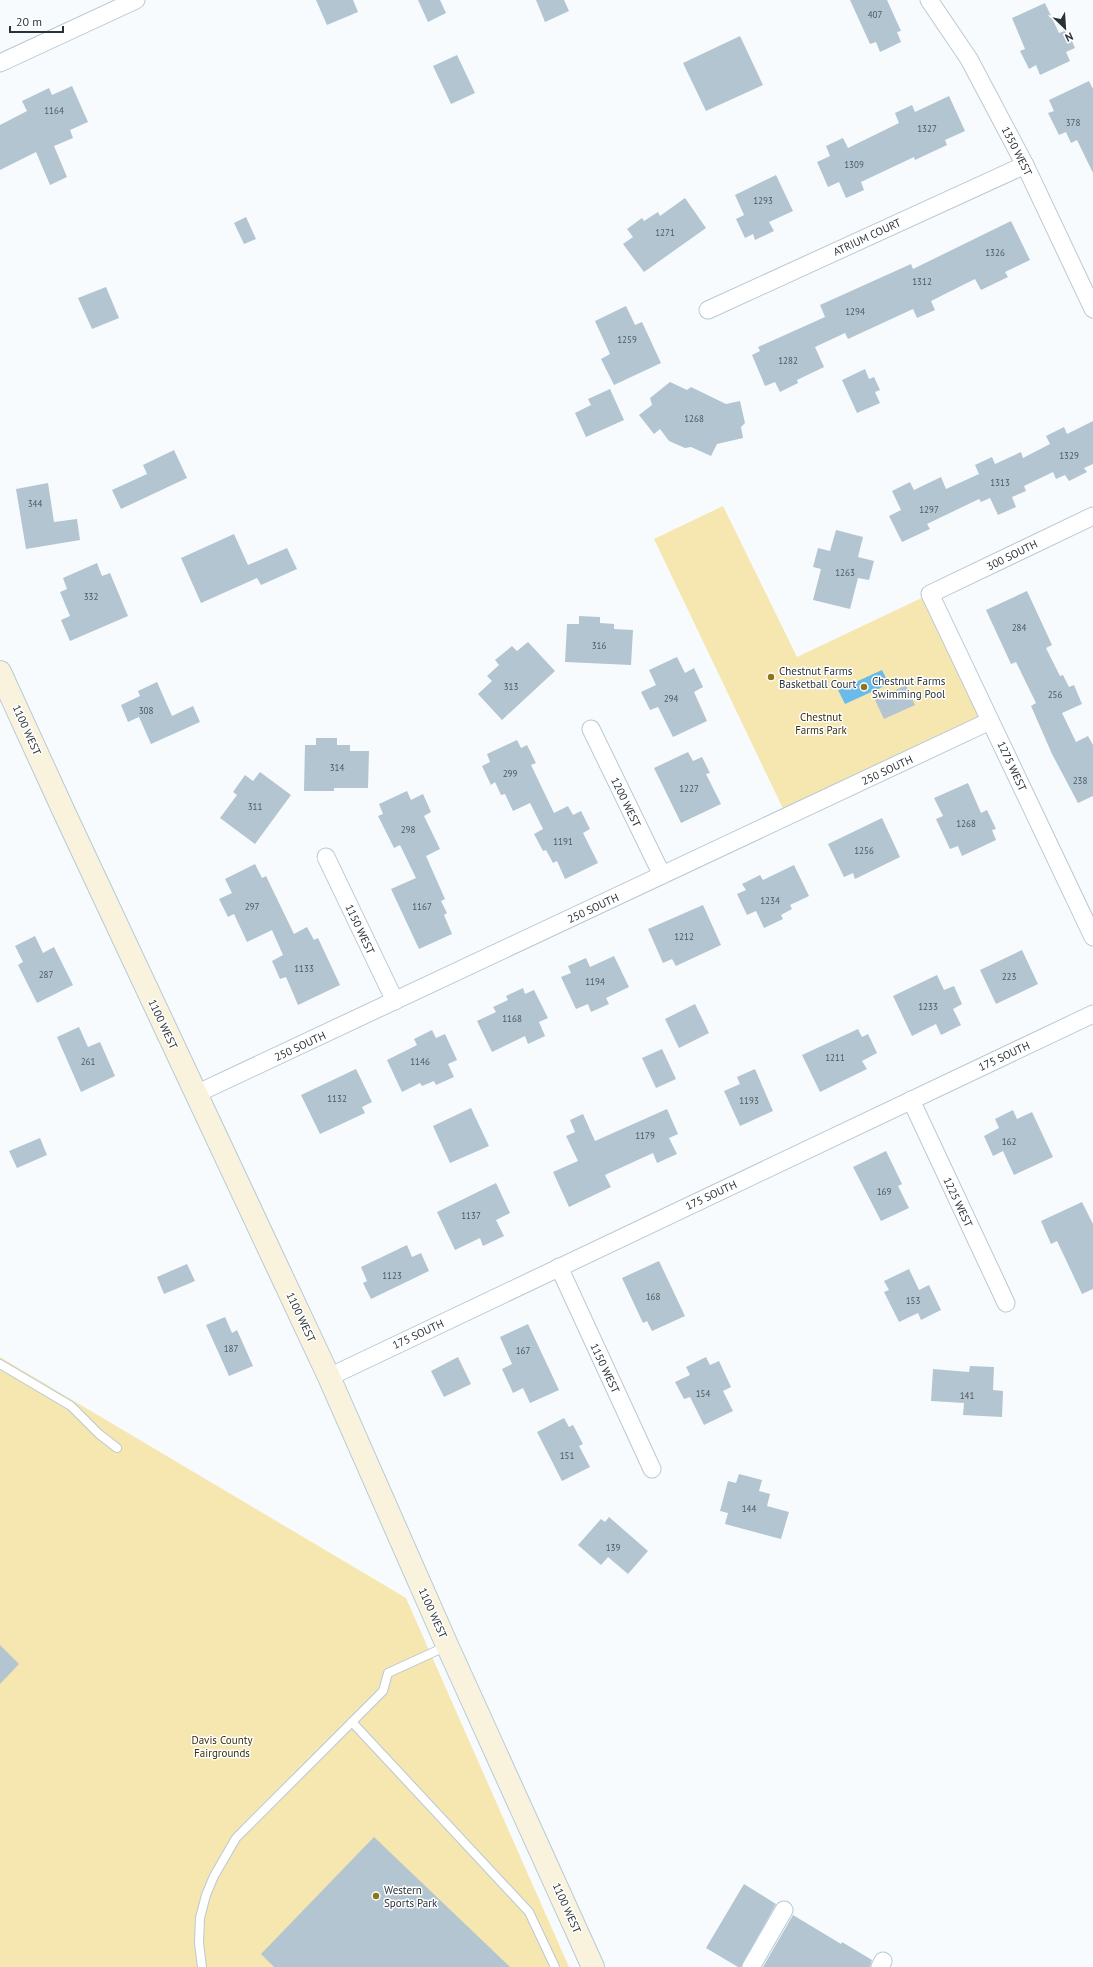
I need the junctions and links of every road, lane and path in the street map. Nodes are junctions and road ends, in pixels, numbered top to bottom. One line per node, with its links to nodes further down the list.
1 (136, 0): 3 (street)
2 (930, 0): 5 (street, 1350 WEST)
3 (115, 4): 4 (street)
4 (0, 63)
5 (1025, 165): 6 (street, 1350 WEST); 7 (street, ATRIUM COURT)
6 (1093, 308)
7 (708, 310)
8 (1093, 516): 9 (street, 300 SOUTH)
9 (930, 594): 11 (street, 1275 WEST)
10 (0, 672): 18 (street, 1100 WEST)
11 (990, 721): 14 (street, 250 SOUTH); 15 (street, 1275 WEST)
12 (590, 729): 14 (street, 1200 WEST)
13 (326, 857): 16 (street, 1150 WEST)
14 (662, 875): 16 (street, 250 SOUTH)
15 (1093, 937)
16 (395, 1001): 18 (street, 250 SOUTH)
17 (1093, 1014): 19 (street, 175 SOUTH)
18 (196, 1094): 23 (street, 1100 WEST)
19 (911, 1100): 20 (street, 175 SOUTH); 21 (street, 1225 WEST)
20 (559, 1267): 23 (street, 175 SOUTH); 25 (street, 1150 WEST)
21 (1006, 1303)
22 (0, 1364): 24 (lane)
23 (329, 1376): 26 (street, 1100 WEST)
24 (117, 1448)
25 (652, 1469)
26 (448, 1645): 27 (lane); 31 (street, 1100 WEST)
27 (352, 1722): 29 (lane); 30 (lane)
28 (784, 1910): 32 (street)
29 (202, 1967)
30 (554, 1967)
31 (593, 1967)
32 (751, 1967)

